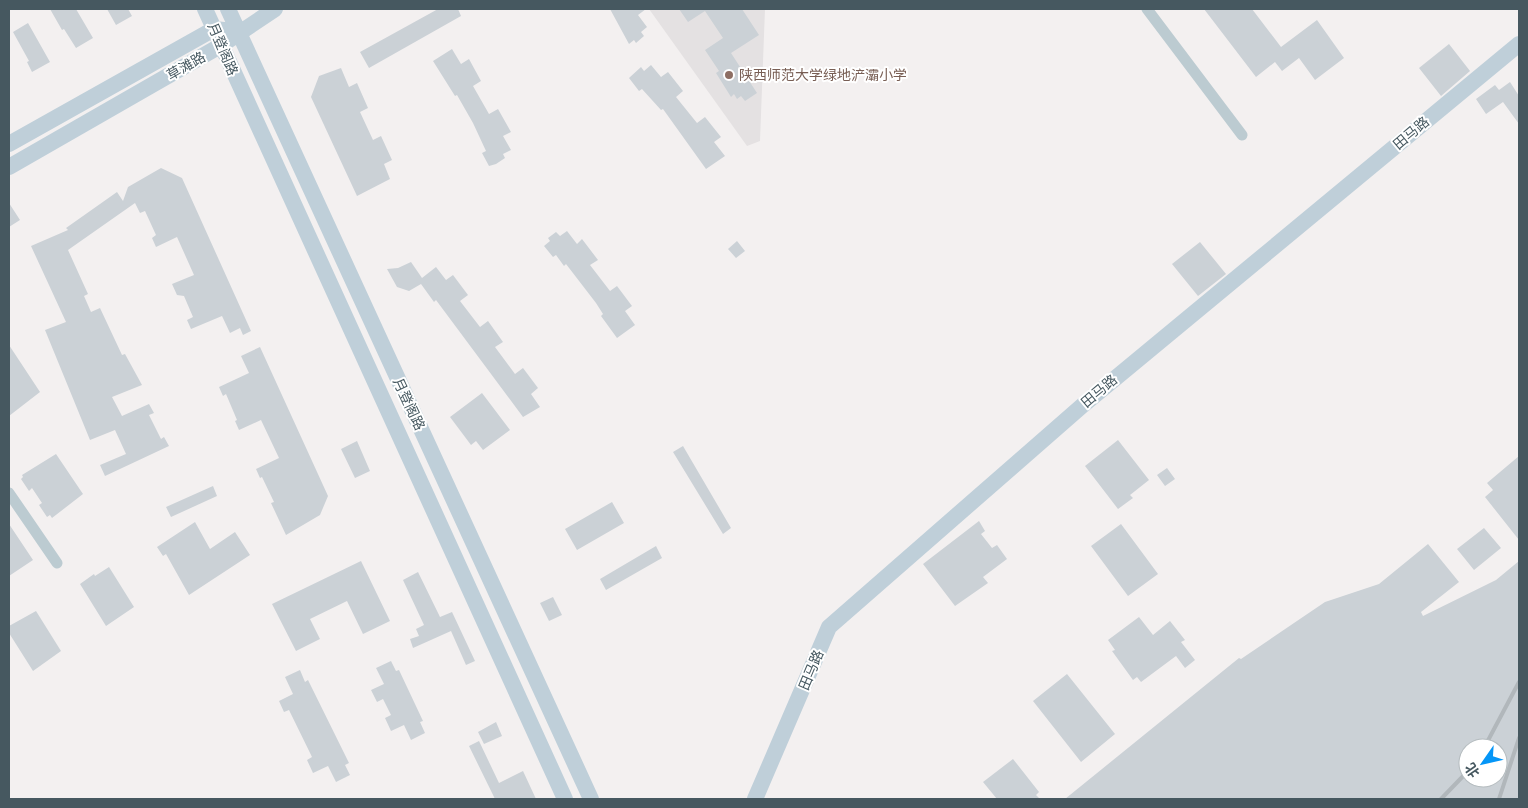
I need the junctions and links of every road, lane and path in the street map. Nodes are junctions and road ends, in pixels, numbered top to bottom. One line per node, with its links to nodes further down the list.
1 (205, 9): 5 (main road, 月登阁路)
2 (228, 9): 6 (main road, 月登阁路)
3 (275, 9): 6 (main road, 草滩路)
4 (1147, 9): 9 (street)
5 (214, 28): 6 (main road); 8 (main road, 月登阁路); 10 (main road, 草滩路)
6 (239, 32): 8 (main road, 草滩路); 15 (main road, 月登阁路)
7 (1519, 44): 16 (main road, 田马路)
8 (220, 46): 11 (main road, 草滩路); 14 (main road, 月登阁路)
9 (1242, 135)
10 (9, 144)
11 (9, 167)
12 (9, 493): 13 (street)
13 (57, 563)
14 (565, 799)
15 (591, 799)
16 (755, 799)

